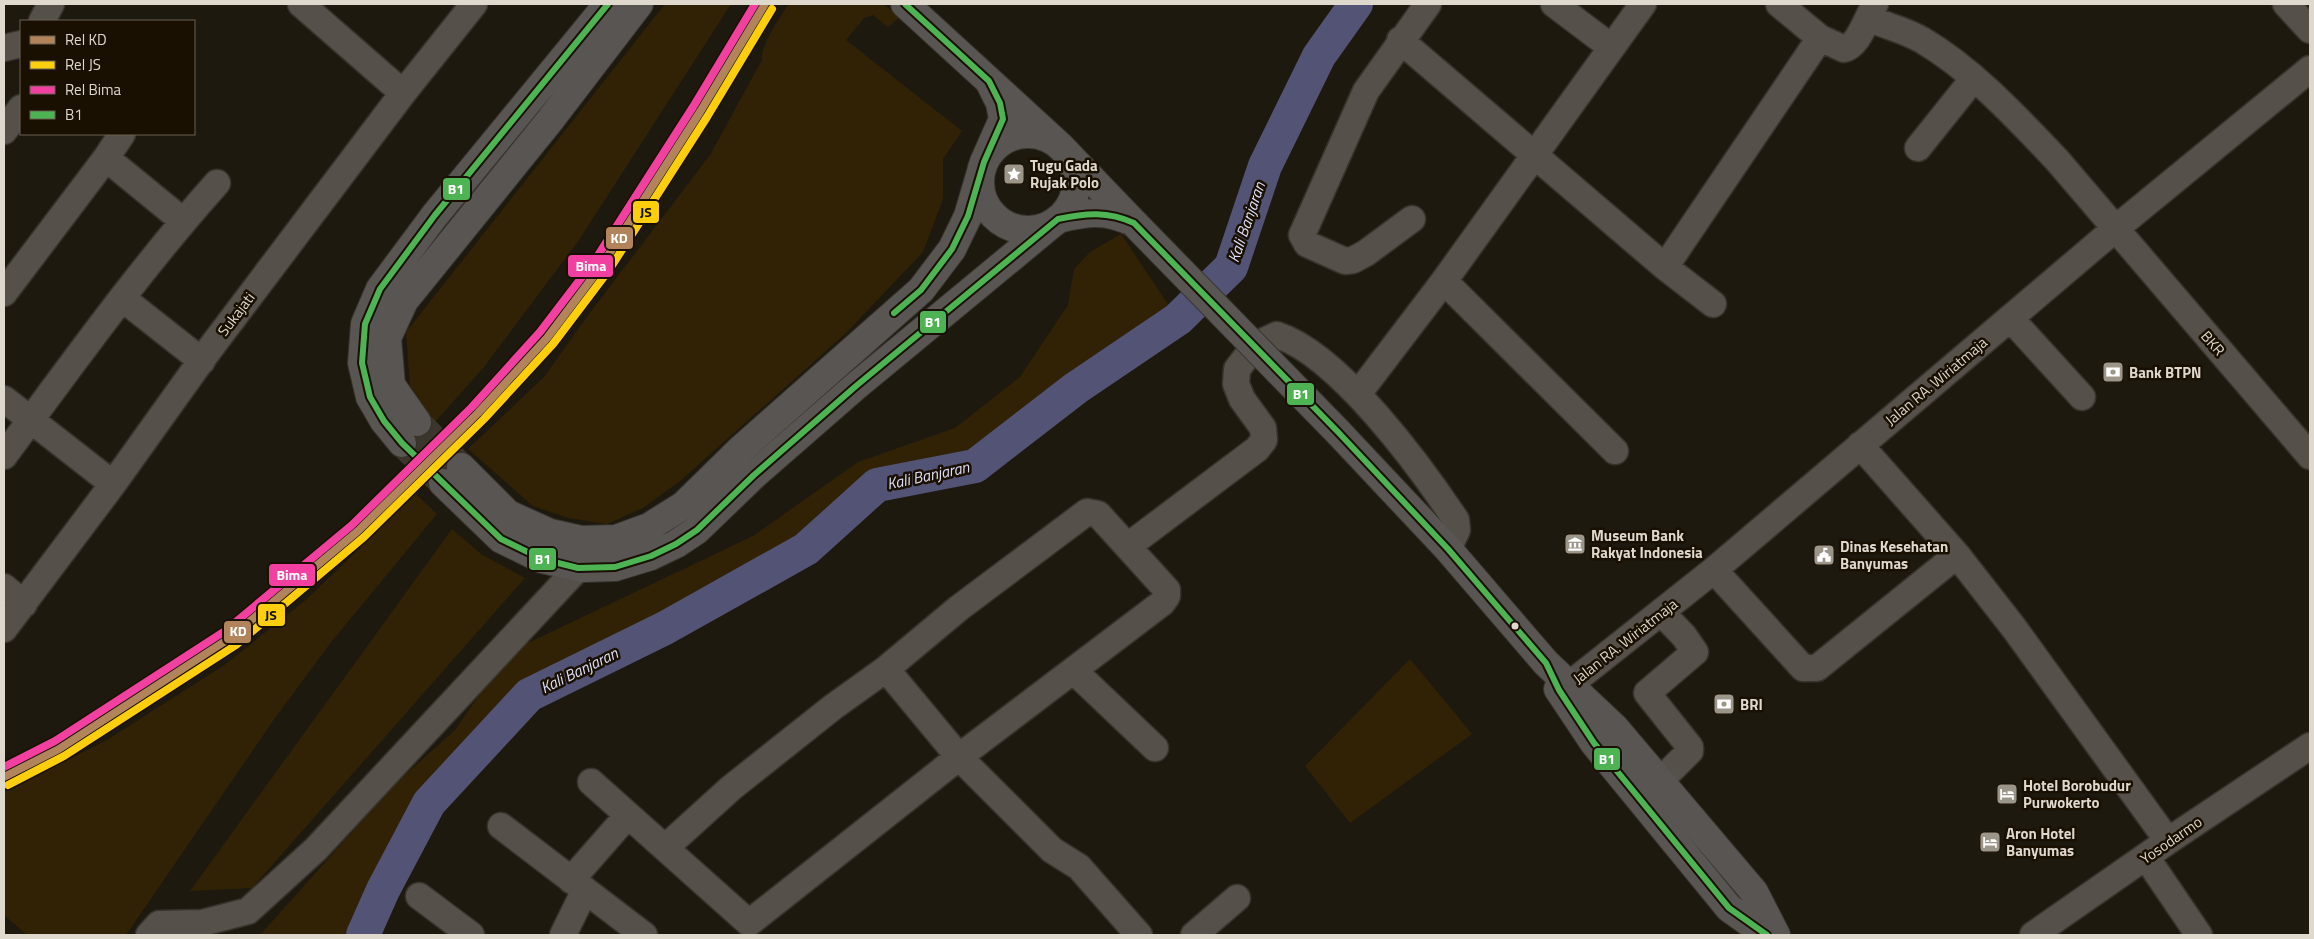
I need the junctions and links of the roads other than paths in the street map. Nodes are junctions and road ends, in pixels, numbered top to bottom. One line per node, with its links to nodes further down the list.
1 (51, 4): 13 (street)
2 (301, 4): 23 (street)
3 (474, 4): 23 (street, Sukajati)
4 (608, 4): 5 (main road)
5 (639, 4)
6 (905, 4): 22 (main road)
7 (1428, 4): 16 (street)
8 (1554, 4): 18 (street)
9 (1643, 4): 18 (street)
10 (1779, 4): 15 (street)
11 (2286, 4): 14 (street)
12 (1872, 11): 15 (street); 21 (street, BKR)
13 (43, 20)
14 (2310, 30)
15 (1820, 38): 38 (street)
16 (1400, 40): 29 (street); 34 (street)
17 (20, 44): 19 (street)
18 (1611, 47): 29 (street)
19 (4, 48)
20 (2310, 68): 37 (street, Jalan RA. Wiriatmaja)
21 (1974, 78): 28 (street); 37 (street, BKR)
22 (989, 81): 27 (main road); 31 (main road)
23 (403, 93): 44 (street, Sukajati)
24 (20, 109): 25 (street)
25 (4, 131)
26 (121, 135): 30 (street)
27 (1059, 145): 31 (main road); 33 (main road); 36 (main road)
28 (1918, 148)
29 (1535, 154): 38 (street); 39 (street)
30 (106, 158): 35 (street); 40 (street)
31 (984, 162): 33 (main road); 57 (main road)
32 (217, 182): 35 (street)
33 (1058, 219): 36 (main road); 57 (main road)
34 (1412, 219)
35 (183, 221): 41 (street)
36 (1134, 223): 55 (main road, bridge)
37 (2115, 229): 43 (street, Jalan RA. Wiriatmaja); 50 (street, BKR)
38 (1665, 267): 42 (street)
39 (1444, 281): 45 (street); 51 (street)
40 (4, 293)
41 (122, 298): 44 (street); 48 (street)
42 (1714, 304)
43 (2010, 318): 46 (street); 49 (street, Jalan RA. Wiriatmaja)
44 (202, 361): 53 (street, Sukajati)
45 (1358, 394): 54 (street); 55 (street)
46 (2082, 398)
47 (4, 399): 48 (street)
48 (31, 420): 52 (street); 53 (street)
49 (1860, 445): 56 (street); 58 (street, Jalan RA. Wiriatmaja)
50 (2308, 449)
51 (1615, 450)
52 (4, 456)
53 (113, 484): 60 (street, Sukajati)
54 (1128, 546): 63 (street); 64 (street)
55 (1448, 549): 65 (main road)
56 (1957, 555): 58 (street); 73 (street)
57 (578, 568): 80 (street)
58 (1714, 570): 61 (street, Jalan RA. Wiriatmaja)
59 (4, 587): 60 (street)
60 (24, 604): 62 (street, Sukajati)
61 (1662, 613): 65 (street, Jalan RA. Wiriatmaja); 69 (street)
62 (4, 629)
63 (886, 669): 68 (street); 74 (street)
64 (1074, 670): 67 (street); 68 (street)
65 (1564, 688): 69 (main road); 79 (main road)
66 (2310, 746): 73 (street, Yosodarmo)
67 (1155, 748)
68 (959, 757): 74 (street); 84 (street)
69 (1660, 781): 79 (main road)
70 (591, 782): 71 (street)
71 (628, 815): 74 (street); 76 (street)
72 (500, 826): 76 (street)
73 (2168, 841): 75 (street, Yosodarmo)
74 (666, 847)
75 (2146, 857): 86 (street, Yosodarmo); 87 (street)
76 (578, 885): 82 (street); 83 (street)
77 (419, 896): 81 (street)
78 (1238, 898): 85 (street)
79 (1765, 931)
80 (149, 935)
81 (471, 935)
82 (563, 935)
83 (644, 935)
84 (1139, 935)
85 (1194, 935)
86 (2033, 935)
87 (2198, 935)

